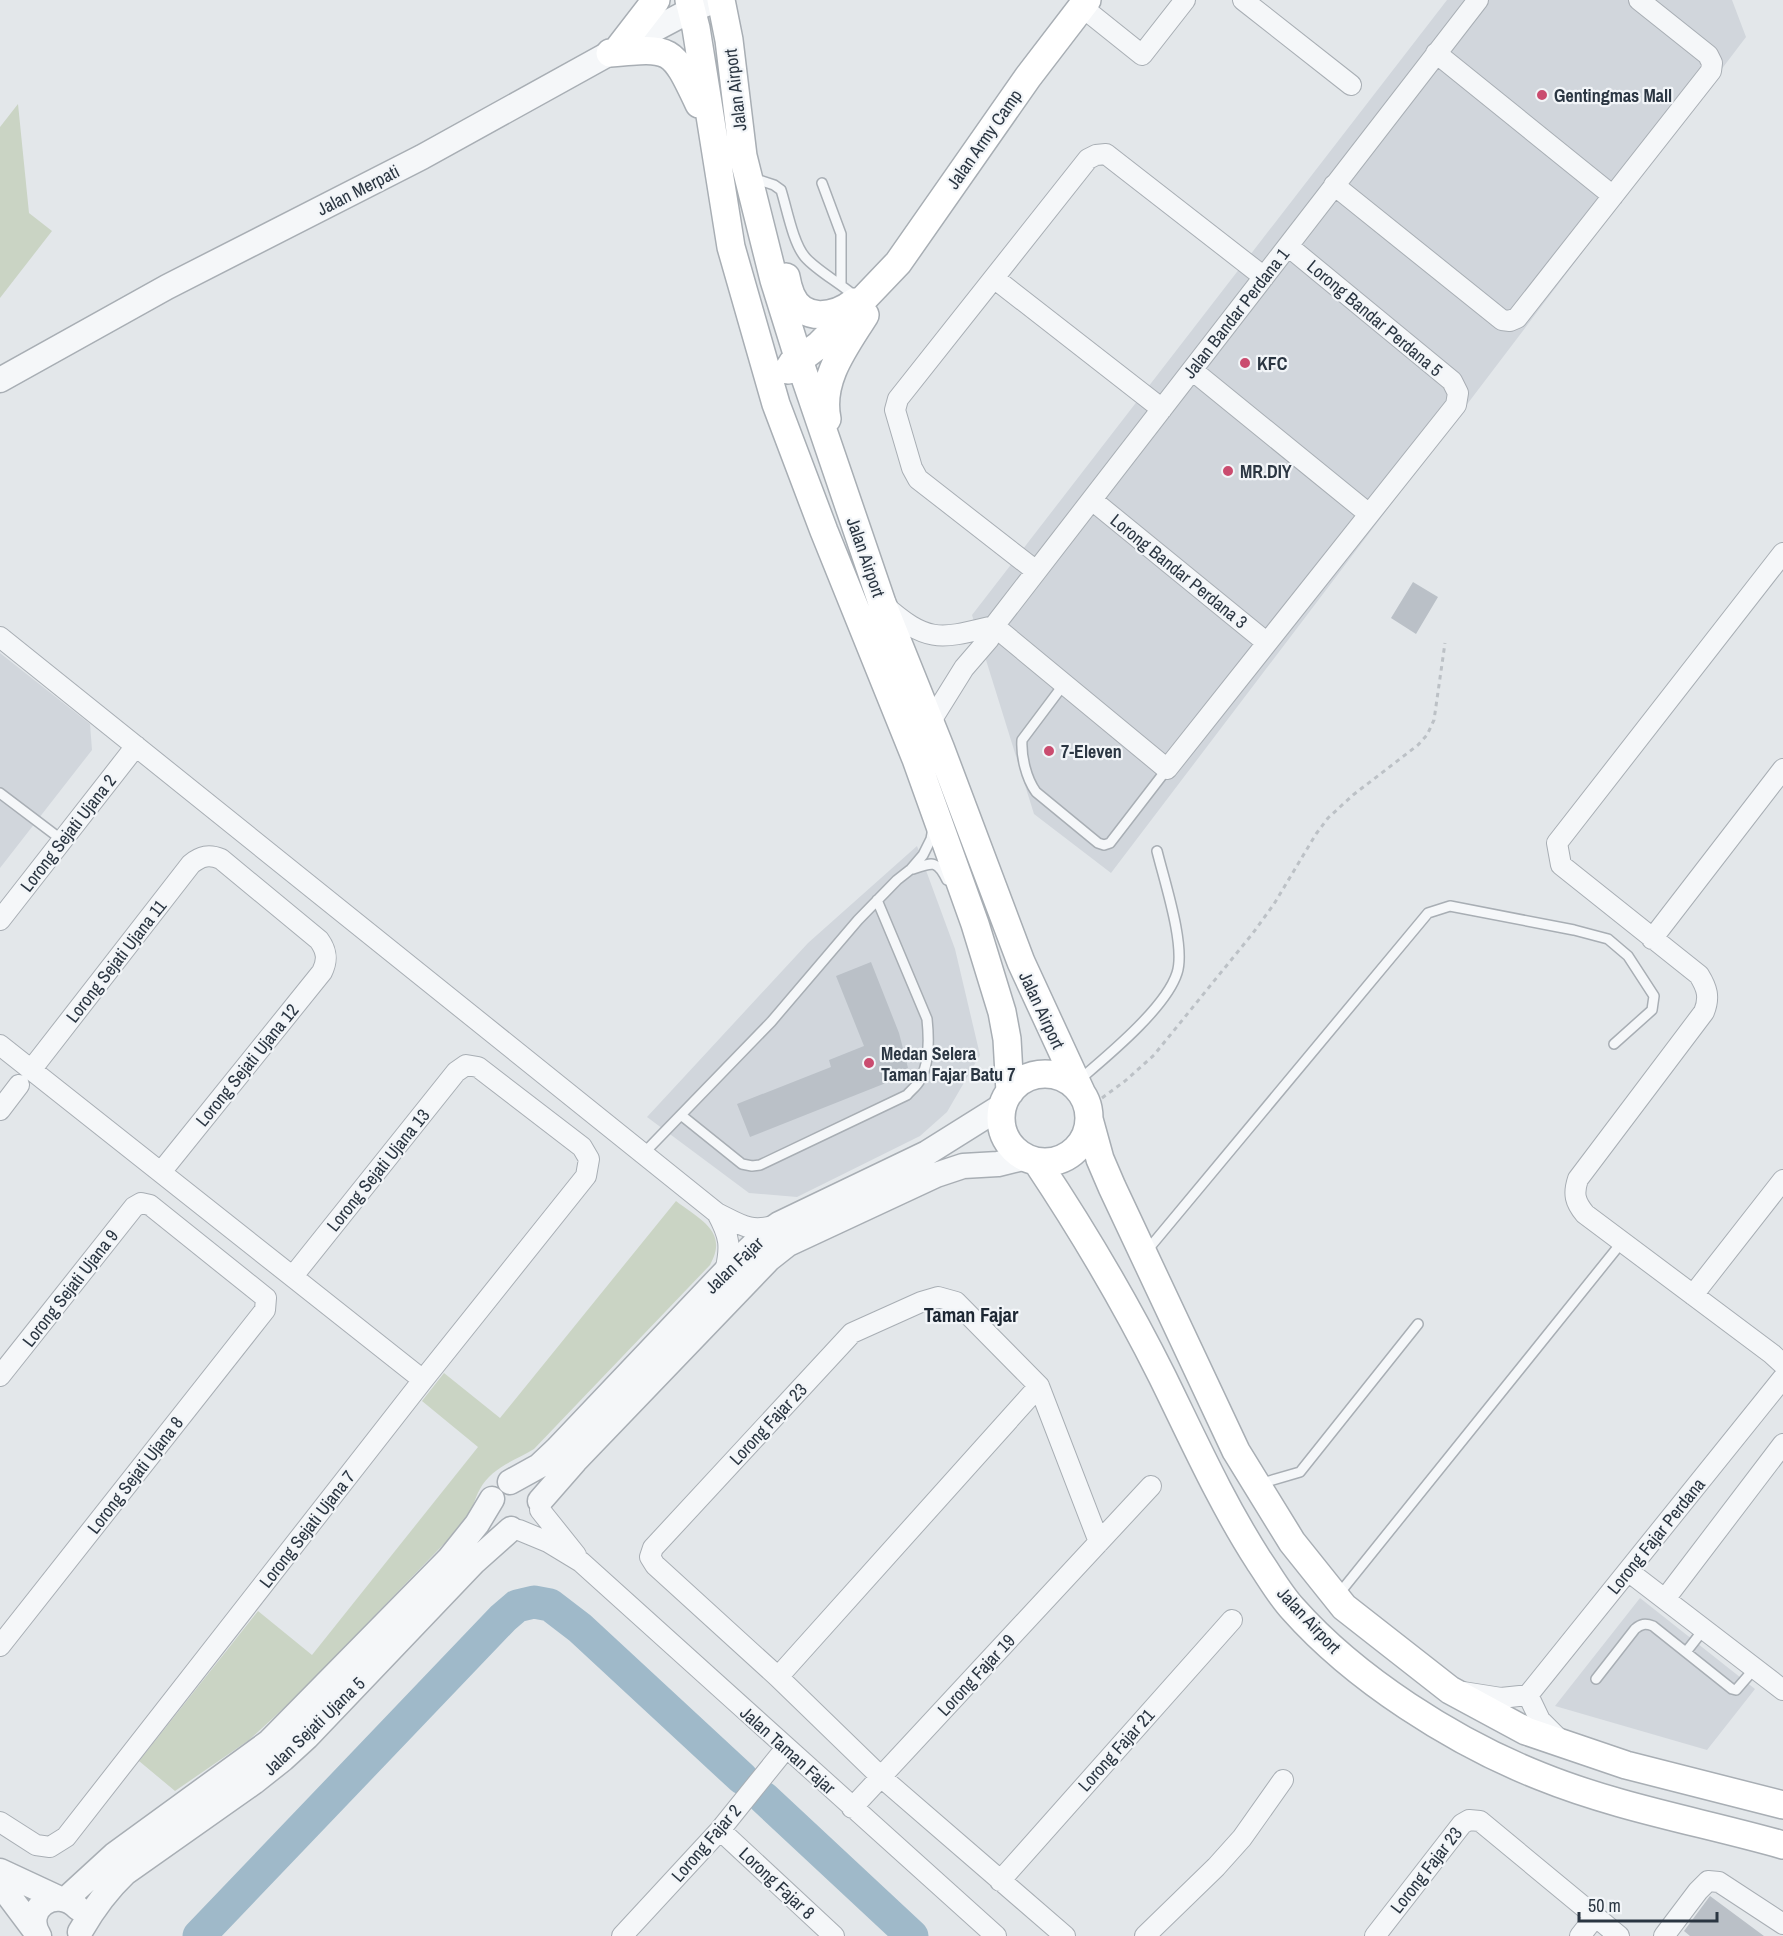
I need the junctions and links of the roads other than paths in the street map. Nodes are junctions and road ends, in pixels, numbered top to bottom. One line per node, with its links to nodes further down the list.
1 (656, 0): 9 (main road)
2 (721, 0): 12 (main road, Jalan Airport)
3 (1185, 0): 8 (street)
4 (1243, 0): 11 (street)
5 (1478, 0): 10 (street, Jalan Bandar Perdana 1)
6 (1640, 0): 17 (street)
7 (699, 3): 9 (street, Jalan Merpati); 13 (main road, Jalan Airport)
8 (1084, 4): 19 (main road, Jalan Army Camp)
9 (614, 50): 13 (main road); 25 (street, Jalan Merpati)
10 (1436, 53): 16 (street, Jalan Bandar Perdana 1); 17 (street)
11 (1351, 85)
12 (740, 128): 14 (main road); 23 (main road, Jalan Airport)
13 (712, 132): 36 (main road, Jalan Airport)
14 (756, 179): 22 (lane); 22 (main road)
15 (822, 183): 22 (lane)
16 (1334, 186): 17 (street); 18 (street, Jalan Bandar Perdana 1)
17 (1613, 196)
18 (1288, 246): 20 (street, Jalan Bandar Perdana 1); 29 (street, Lorong Bandar Perdana 5)
19 (890, 271): 22 (main road); 23 (main road); 28 (main road)
20 (1264, 277): 21 (street); 24 (street, Jalan Bandar Perdana 1)
21 (994, 278): 26 (street); 31 (street)
22 (850, 291)
23 (799, 360): 28 (main road, Jalan Airport); 36 (main road)
24 (1191, 370): 26 (street, Jalan Bandar Perdana 1); 29 (street)
25 (0, 380)
26 (1162, 408): 27 (street, Jalan Bandar Perdana 1)
27 (1092, 500): 31 (street, Jalan Bandar Perdana 1); 35 (street, Lorong Bandar Perdana 3)
28 (852, 513): 32 (main road, Jalan Airport)
29 (1369, 514): 35 (street)
30 (1783, 553): 50 (street)
31 (1036, 571): 33 (street, Jalan Bandar Perdana 1)
32 (882, 603): 33 (street); 38 (main road, Jalan Airport)
33 (994, 626): 37 (street); 38 (street, Jalan Bandar Perdana 1)
34 (0, 637): 39 (street)
35 (1266, 642): 40 (street)
36 (882, 676): 43 (main road, Jalan Airport)
37 (1064, 684): 40 (street); 40 (lane)
38 (931, 721): 56 (main road, Jalan Airport)
39 (136, 746): 44 (street, Lorong Sejati Ujana 2); 59 (street)
40 (1167, 769)
41 (1783, 769): 50 (street)
42 (0, 793): 44 (lane)
43 (933, 806): 46 (lane); 49 (main road, Jalan Airport)
44 (62, 840): 48 (street, Lorong Sejati Ujana 2)
45 (1157, 851): 56 (lane)
46 (911, 869): 47 (lane); 49 (lane)
47 (877, 900): 58 (lane); 58 (lane)
48 (0, 920)
49 (975, 924): 55 (main road, Jalan Airport)
50 (1652, 939): 67 (street)
51 (326, 955): 54 (street, Lorong Sejati Ujana 11); 62 (street, Lorong Sejati Ujana 12)
52 (1614, 1044): 68 (lane)
53 (0, 1045): 54 (street)
54 (26, 1077): 57 (street, Lorong Sejati Ujana 11); 62 (street)
55 (1006, 1099): 56 (main road); 61 (main road); 66 (street, Jalan Fajar)
56 (1083, 1100): 61 (main road); 68 (main road, Jalan Airport)
57 (0, 1110)
58 (681, 1115): 59 (lane)
59 (643, 1154): 65 (street)
60 (589, 1159): 70 (street, Lorong Sejati Ujana 13); 76 (street, Lorong Sejati Ujana 7)
61 (1030, 1160): 83 (street, Jalan Fajar); 107 (main road, Jalan Airport)
62 (161, 1173): 70 (street)
63 (1783, 1180): 71 (street)
64 (141, 1203): 74 (street, Lorong Sejati Ujana 9); 92 (street, Lorong Sejati Ujana 8)
65 (717, 1213): 66 (street); 69 (street)
66 (779, 1224): 69 (street, Jalan Fajar)
67 (1622, 1242): 71 (street); 88 (lane)
68 (1144, 1254): 80 (main road, Jalan Airport)
69 (725, 1272): 79 (street, Jalan Fajar)
70 (293, 1276): 76 (street)
71 (1693, 1295): 73 (street)
72 (1418, 1324): 80 (lane)
73 (1783, 1364)
74 (0, 1376)
75 (1783, 1378): 87 (street, Lorong Fajar Perdana)
76 (423, 1380): 106 (street, Lorong Sejati Ujana 7)
77 (1039, 1386): 85 (street); 95 (street); 95 (street, Lorong Fajar 23)
78 (1783, 1444): 89 (street)
79 (510, 1482): 82 (street); 83 (street)
80 (1257, 1485): 88 (main road, Jalan Airport)
81 (1150, 1486): 85 (street, Lorong Fajar 19)
82 (492, 1499): 84 (street); 114 (street, Jalan Sejati Ujana 5)
83 (540, 1506): 84 (street); 86 (street)
84 (515, 1530): 86 (street); 118 (street, Jalan Sejati Ujana 5)
85 (1099, 1542): 102 (street, Lorong Fajar 19)
86 (581, 1562): 101 (street, Jalan Taman Fajar)
87 (1628, 1571): 89 (street); 99 (street, Lorong Fajar Perdana)
88 (1336, 1597): 97 (main road, Jalan Airport)
89 (1665, 1599): 91 (street)
90 (1232, 1620): 112 (street, Lorong Fajar 21)
91 (1704, 1629): 93 (lane); 94 (street)
92 (0, 1646)
93 (1686, 1652): 94 (lane); 96 (lane)
94 (1755, 1668): 98 (street)
95 (778, 1677): 102 (street)
96 (1596, 1679)
97 (1449, 1690): 99 (street); 100 (main road, Jalan Airport)
98 (1783, 1690)
99 (1528, 1695): 100 (street)
100 (1565, 1744): 104 (main road, Jalan Airport)
101 (786, 1748): 105 (street, Jalan Taman Fajar); 108 (street, Lorong Fajar 2)
102 (881, 1777): 105 (street, Lorong Fajar 19); 112 (street)
103 (1283, 1780): 123 (street)
104 (1783, 1805)
105 (852, 1808): 121 (street, Jalan Taman Fajar)
106 (0, 1822)
107 (1692, 1823): 109 (main road, Jalan Airport); 110 (street)
108 (720, 1830): 119 (street, Lorong Fajar 8); 120 (street, Lorong Fajar 2)
109 (1783, 1845)
110 (1783, 1855)
111 (0, 1871): 114 (street)
112 (1000, 1881): 122 (street)
113 (0, 1888): 117 (street)
114 (62, 1899): 117 (street, Jalan Sejati Ujana 5); 118 (street)
115 (1595, 1917): 124 (street, Lorong Fajar 23); 125 (street); 126 (street)
116 (1783, 1924): 127 (street)
117 (38, 1934)
118 (79, 1934)
119 (828, 1934)
120 (622, 1936)
121 (996, 1936)
122 (1065, 1936)
123 (1145, 1936)
124 (1375, 1936)
125 (1580, 1936)
126 (1619, 1936)
127 (1664, 1936)

